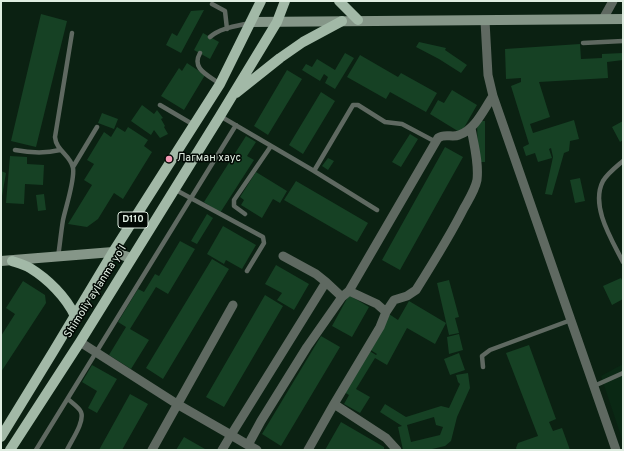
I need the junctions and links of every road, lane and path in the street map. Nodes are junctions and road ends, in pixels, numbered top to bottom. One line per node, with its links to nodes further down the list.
1 (261, 1): 11 (main road, Shimoliy aylanma yoʻl / D110)
2 (285, 1): 12 (main road, Shimoliy aylanma yoʻl / D110)
3 (339, 1): 8 (main road)
4 (614, 1): 6 (street)
5 (212, 4): 13 (lane)
6 (603, 19): 7 (main road); 10 (main road)
7 (623, 19)
8 (358, 20): 9 (main road); 10 (main road)
9 (342, 21): 12 (main road); 20 (main road)
10 (485, 21): 21 (street)
11 (251, 22): 12 (main road); 13 (lane); 19 (main road, Shimoliy aylanma yoʻl / D110)
12 (277, 22): 20 (main road, Shimoliy aylanma yoʻl / D110)
13 (227, 29): 15 (lane)
14 (72, 33): 31 (lane)
15 (210, 37)
16 (623, 41): 17 (lane)
17 (583, 43)
18 (200, 53): 19 (lane)
19 (220, 84): 24 (main road, Shimoliy aylanma yoʻl / D110)
20 (233, 95): 23 (main road, Shimoliy aylanma yoʻl / D110)
21 (493, 96): 27 (street); 52 (street)
22 (160, 105): 24 (lane)
23 (220, 116): 25 (lane); 35 (main road, Shimoliy aylanma yoʻl / D110)
24 (194, 125): 39 (main road, Shimoliy aylanma yoʻl / D110)
25 (236, 126): 29 (lane); 36 (lane)
26 (97, 127): 33 (lane)
27 (471, 128): 28 (street); 50 (street)
28 (436, 142): 34 (lane); 48 (street)
29 (270, 146): 34 (lane); 38 (lane)
30 (15, 150): 31 (lane)
31 (60, 150): 33 (lane)
32 (623, 161): 45 (lane)
33 (73, 167): 41 (lane)
34 (314, 171): 37 (lane)
35 (174, 189): 36 (lane); 42 (main road, Shimoliy aylanma yoʻl / D110)
36 (192, 199): 46 (lane); 54 (lane)
37 (377, 210)
38 (245, 214)
39 (113, 252): 41 (main road); 42 (main road); 51 (main road, Shimoliy aylanma yoʻl / D110)
40 (283, 256): 47 (street)
41 (58, 257): 44 (main road)
42 (131, 258): 53 (main road, Shimoliy aylanma yoʻl / D110)
43 (1, 261): 44 (main road)
44 (12, 261): 51 (main road)
45 (623, 262)
46 (247, 271)
47 (326, 282): 48 (street); 61 (street)
48 (345, 294): 50 (street); 63 (street)
49 (233, 304): 59 (street)
50 (386, 312): 60 (street)
51 (75, 316): 62 (main road, Shimoliy aylanma yoʻl / D110)
52 (571, 320): 55 (lane); 57 (street)
53 (80, 342): 54 (street); 64 (main road, Shimoliy aylanma yoʻl / D110)
54 (96, 353): 58 (lane); 59 (street)
55 (483, 367)
56 (623, 373): 57 (lane)
57 (594, 386): 72 (street)
58 (68, 398): 65 (lane); 66 (lane)
59 (177, 404): 61 (street); 67 (street)
60 (334, 404): 70 (street); 71 (street)
61 (231, 434): 63 (street); 68 (street)
62 (1, 437)
63 (246, 448): 69 (street)
64 (10, 450)
65 (36, 450)
66 (67, 450)
67 (152, 450)
68 (222, 450)
69 (257, 450)
70 (308, 450)
71 (397, 450)
72 (616, 450)

